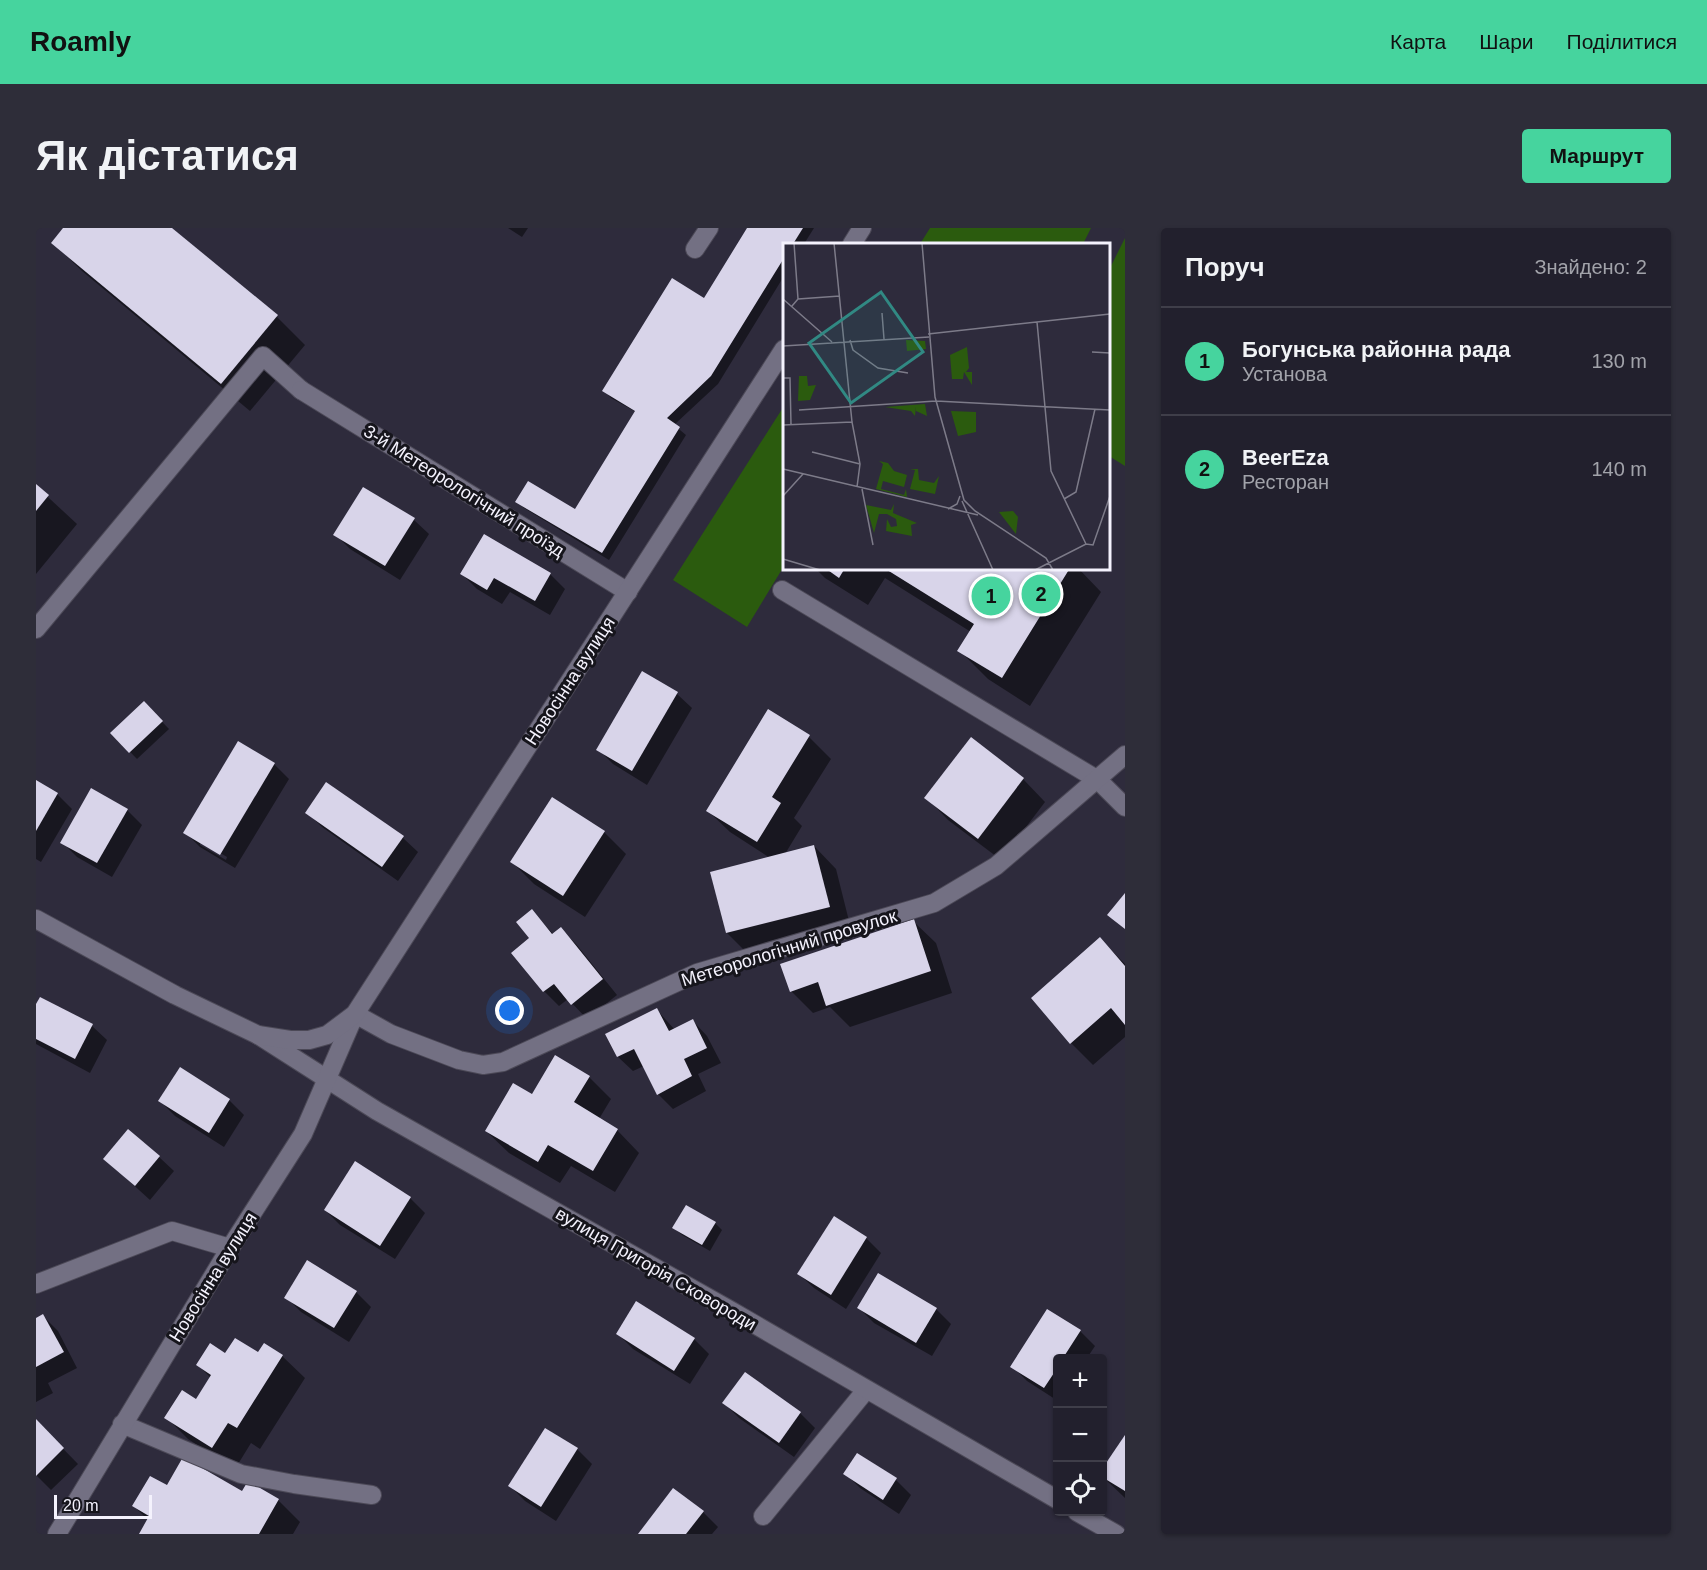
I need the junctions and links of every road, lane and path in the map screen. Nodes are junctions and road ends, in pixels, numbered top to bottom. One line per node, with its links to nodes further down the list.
1 (709, 228): 4 (street)
2 (862, 228): 3 (street)
3 (853, 243)
4 (695, 249)
5 (783, 351): 7 (street, Новосінна вулиця)
6 (782, 590): 10 (street)
7 (628, 592): 8 (street, 3-й Метеорологічний проїзд); 13 (street, Новосінна вулиця)
8 (36, 629)
9 (1125, 754): 10 (street, Метеорологічний провулок)
10 (1098, 780): 11 (street); 13 (street, Метеорологічний провулок)
11 (1125, 807)
12 (36, 919): 14 (street, вулиця Григорія Сковороди)
13 (356, 1014): 15 (street, Новосінна вулиця); 16 (street, Новосінна вулиця)
14 (258, 1035): 15 (street, вулиця Григорія Сковороди); 16 (street, вулиця Григорія Сковороди)
15 (327, 1035)
16 (328, 1079): 17 (street, Новосінна вулиця); 19 (street, вулиця Григорія Сковороди)
17 (230, 1248): 18 (street); 20 (street, Новосінна вулиця)
18 (36, 1284)
19 (866, 1390): 22 (street, вулиця Григорія Сковороди); 23 (street)
20 (122, 1424): 21 (street); 25 (street, Новосінна вулиця)
21 (372, 1495)
22 (1053, 1497)
23 (763, 1516)
24 (1084, 1516): 26 (street)
25 (57, 1534)
26 (1116, 1534)

